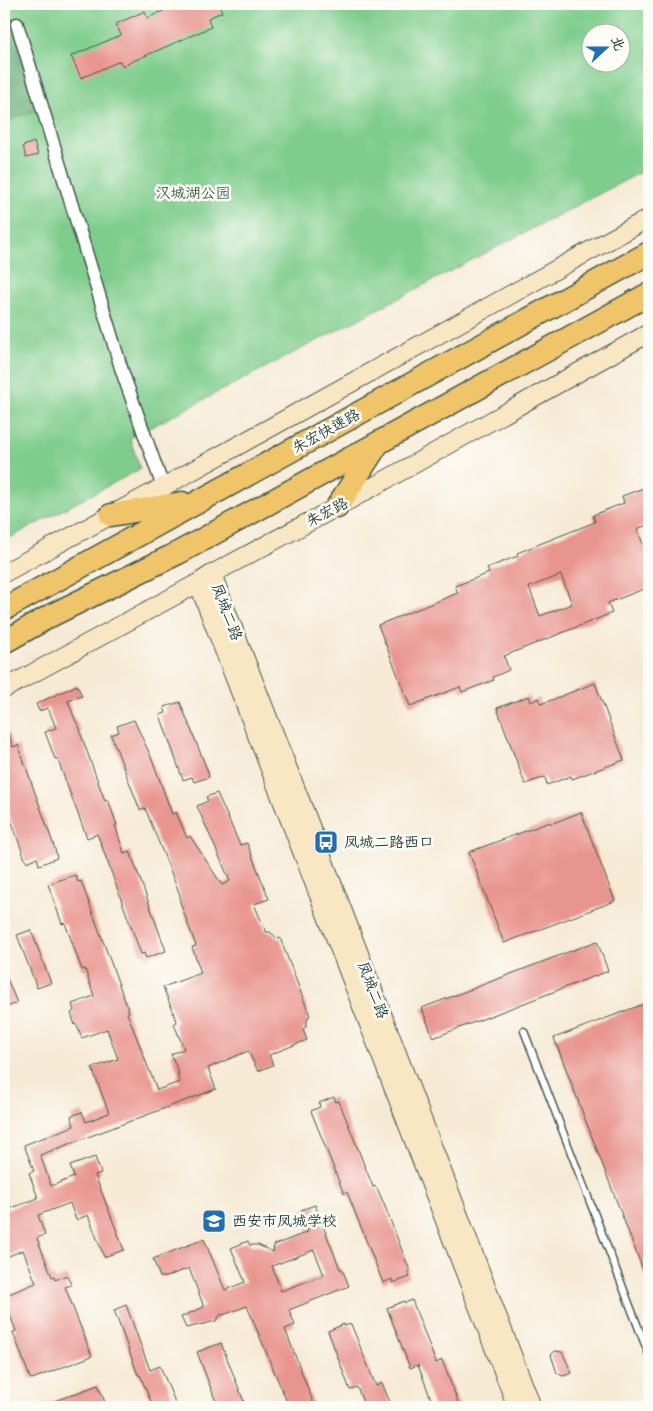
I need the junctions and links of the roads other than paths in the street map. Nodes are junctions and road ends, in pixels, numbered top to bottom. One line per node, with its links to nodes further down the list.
1 (17, 24): 7 (street)
2 (649, 218): 7 (main road)
3 (649, 253): 8 (highway, 朱宏快速路)
4 (649, 294): 6 (highway)
5 (649, 333): 9 (main road, 朱宏路)
6 (379, 443): 9 (highway); 14 (highway)
7 (163, 487): 10 (main road)
8 (200, 500): 10 (highway); 13 (highway, 朱宏快速路)
9 (337, 507): 12 (main road, 朱宏路)
10 (111, 515): 11 (main road)
11 (4, 573)
12 (205, 578): 15 (main road, 朱宏路); 18 (main road, 凤城二路); 19 (main road, 凤城二路)
13 (4, 609)
14 (4, 642)
15 (4, 689)
16 (524, 1031): 17 (lane)
17 (649, 1355)
18 (517, 1407)
19 (532, 1407)

